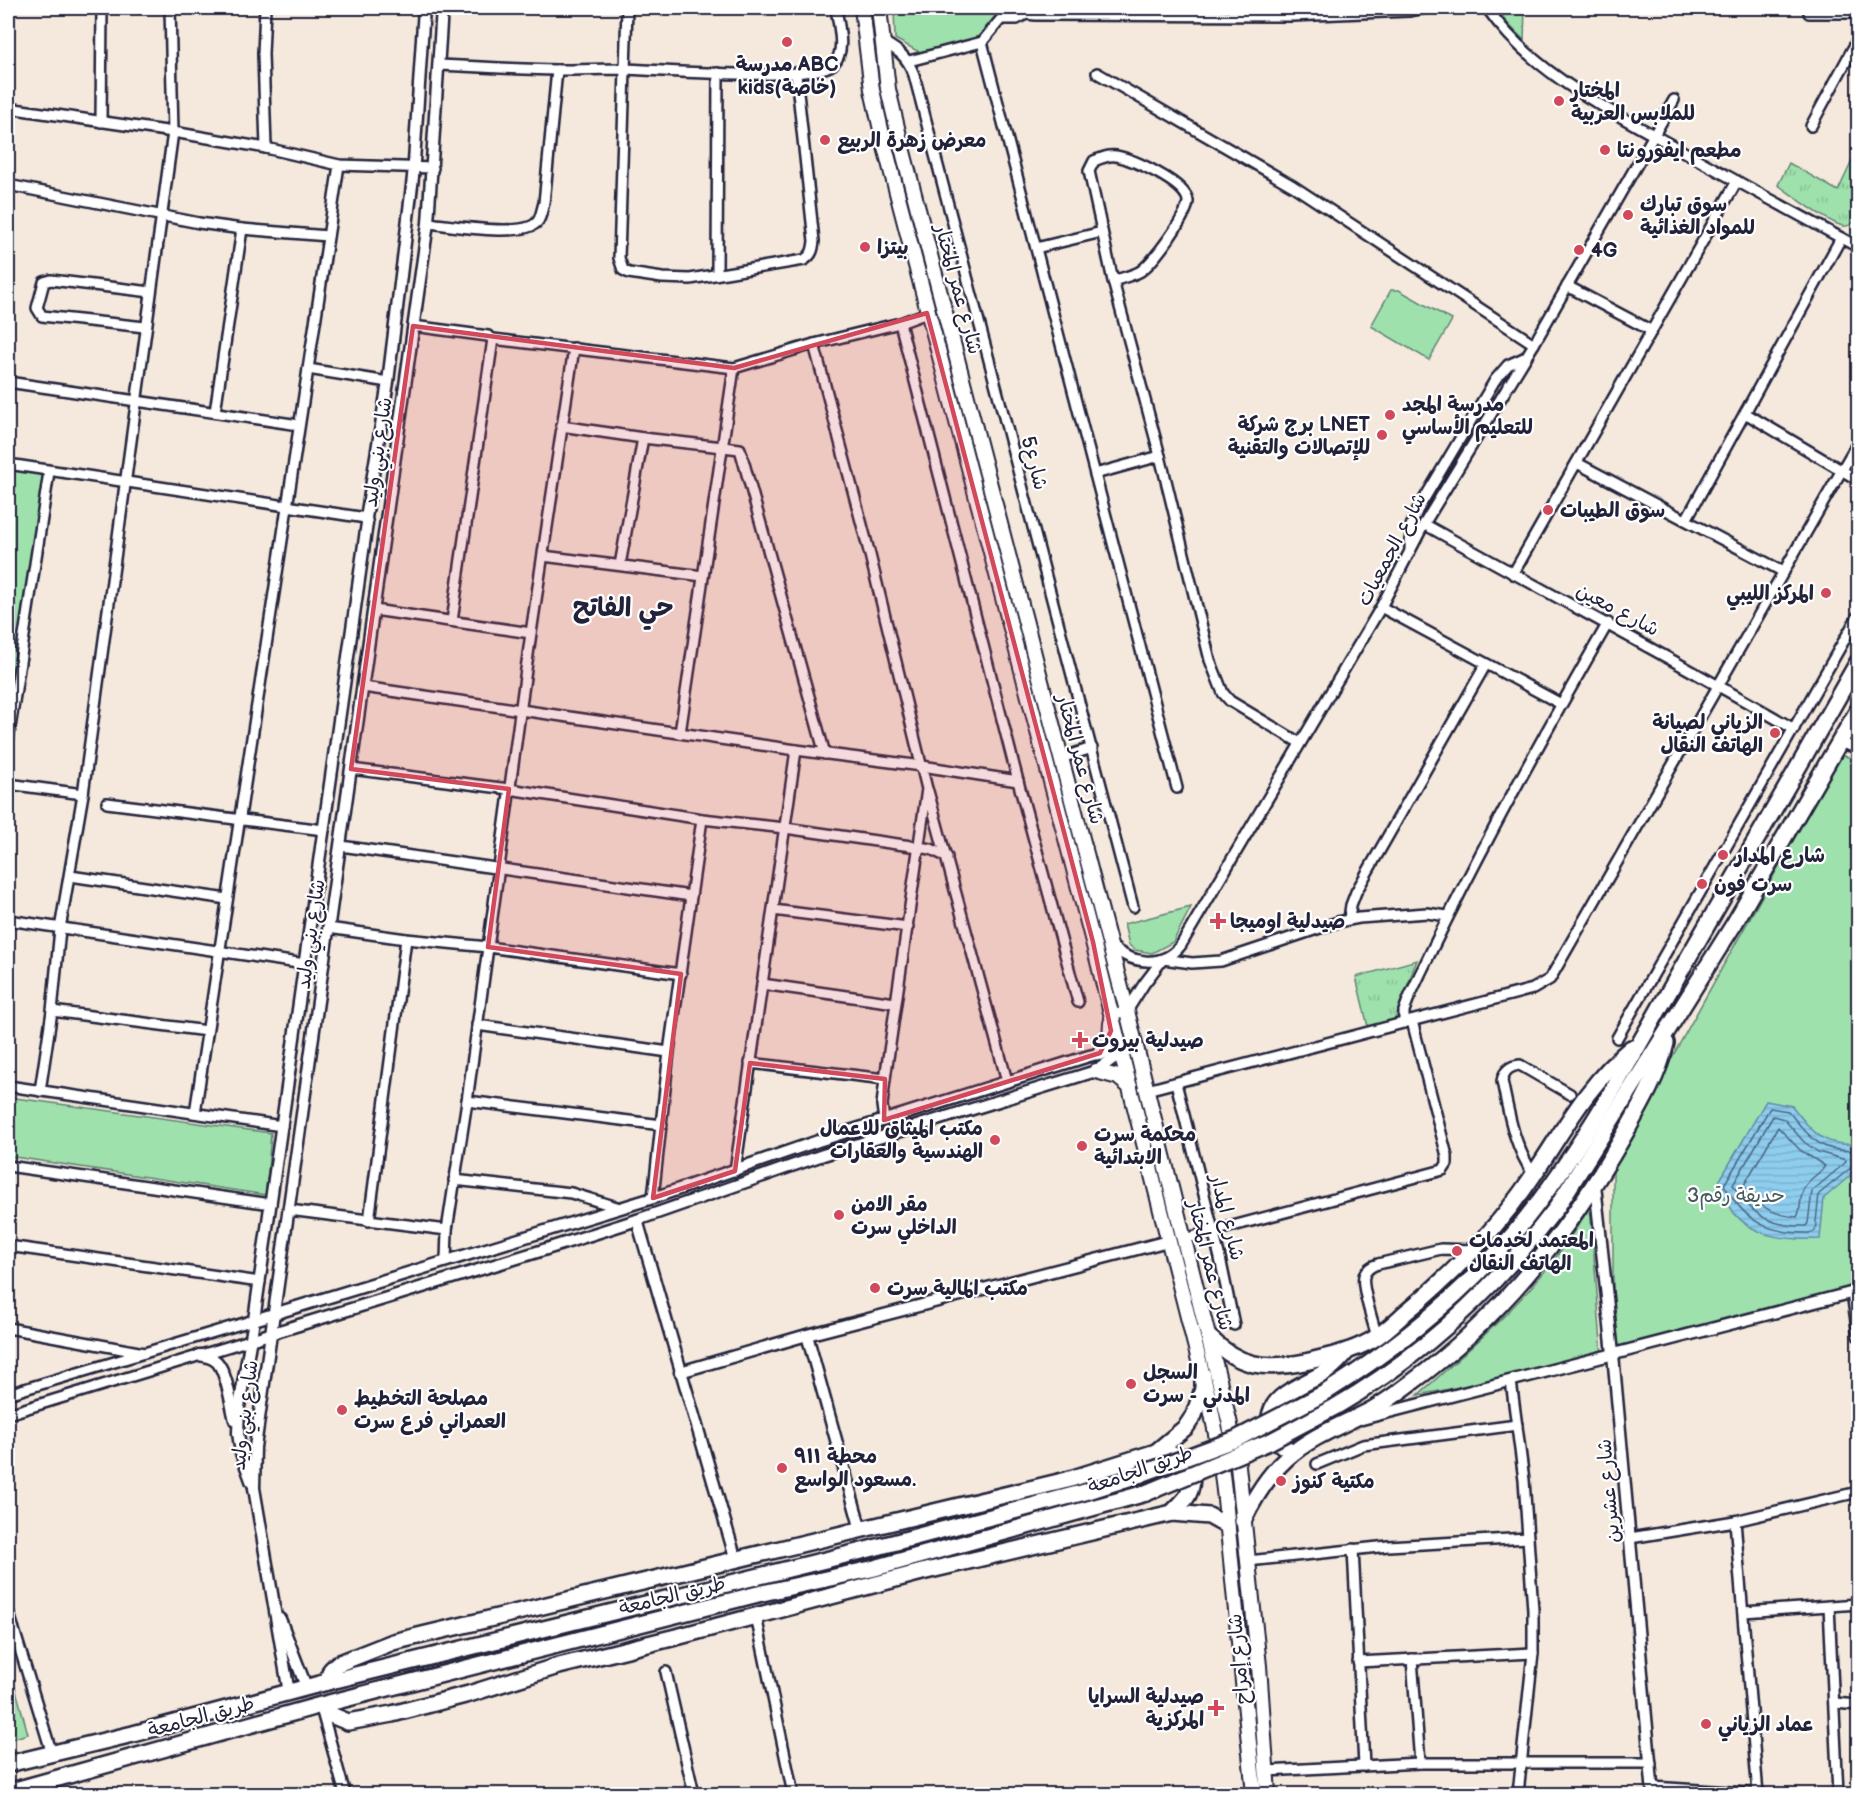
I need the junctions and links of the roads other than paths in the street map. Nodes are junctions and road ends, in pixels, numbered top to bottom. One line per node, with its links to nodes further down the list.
1 (102, 8): 30 (street)
2 (170, 8): 32 (street)
3 (265, 8): 34 (street)
4 (424, 8): 36 (street, شارع بني وليد)
5 (442, 8): 22 (street, شارع بني وليد)
6 (627, 8): 23 (street)
7 (836, 8): 27 (street)
8 (862, 8): 52 (main road, شارع عمر المختار)
9 (879, 8): 19 (main road, شارع عمر المختار)
10 (1018, 8): 17 (street)
11 (1426, 8): 14 (street)
12 (1487, 8): 33 (street)
13 (1042, 11): 14 (street); 17 (street)
14 (1187, 11)
15 (1809, 13): 16 (street)
16 (1858, 13)
17 (1026, 14): 20 (street)
18 (1858, 39): 31 (street)
19 (881, 40): 21 (street); 114 (main road, شارع عمر المختار)
20 (982, 42): 21 (street); 47 (street)
21 (909, 61): 110 (street, شارع5)
22 (439, 65): 24 (street); 37 (street, شارع بني وليد)
23 (626, 69): 24 (street); 25 (street); 48 (street)
24 (557, 70): 41 (street)
25 (718, 73): 27 (street); 48 (street)
26 (1097, 73): 59 (street)
27 (796, 74): 48 (street)
28 (1674, 100): 33 (street, شارع الجمعيات)
29 (8, 108): 30 (street)
30 (101, 122): 32 (street)
31 (1810, 126)
32 (173, 132): 34 (street); 40 (street)
33 (1654, 135): 38 (street); 50 (street, شارع الجمعيات)
34 (266, 148): 35 (street)
35 (339, 165): 36 (street); 44 (street)
36 (414, 166): 37 (street); 65 (street, شارع بني وليد)
37 (433, 168): 41 (street, شارع بني وليد)
38 (1737, 181): 45 (street); 56 (street)
39 (8, 185): 40 (street)
40 (161, 215): 42 (street); 51 (street)
41 (428, 223): 54 (street, شارع بني وليد)
42 (242, 229): 44 (street); 67 (street)
43 (1102, 232): 47 (street); 49 (street); 49 (street)
44 (328, 236): 63 (street)
45 (1841, 238): 46 (street); 68 (street)
46 (1858, 245)
47 (1036, 248): 79 (street)
48 (717, 274)
49 (1113, 281): 74 (street)
50 (1567, 286): 56 (street); 59 (street, شارع الجمعيات)
51 (151, 292): 55 (street); 55 (street)
52 (927, 313): 53 (street); 155 (main road, شارع عمر المختار)
53 (900, 323): 58 (street); 117 (street)
54 (413, 326): 57 (street); 93 (street, شارع بني وليد)
55 (145, 327): 66 (street)
56 (1652, 331): 75 (street)
57 (493, 339): 60 (street); 95 (street)
58 (814, 344): 62 (street); 115 (street)
59 (1534, 344): 61 (street, شارع الجمعيات)
60 (574, 348): 62 (street); 70 (street)
61 (1526, 357): 85 (street, شارع الجمعيات); 86 (street)
62 (734, 368): 73 (street)
63 (308, 369): 65 (street); 69 (street)
64 (8, 382): 66 (street)
65 (388, 382): 83 (street, شارع بني وليد)
66 (136, 402): 67 (street); 81 (street)
67 (215, 412): 69 (street)
68 (1745, 413): 77 (street); 84 (street)
69 (299, 425): 82 (street)
70 (561, 426): 71 (street); 87 (street)
71 (643, 438): 73 (street); 88 (street)
72 (1858, 442): 77 (street)
73 (722, 448): 91 (street); 113 (street)
74 (1160, 456): 79 (street); 108 (street)
75 (1577, 463): 84 (street); 90 (street)
76 (8, 464): 78 (street)
77 (1843, 470): 80 (street); 89 (street)
78 (50, 472): 81 (street); 107 (street)
79 (1095, 474): 119 (street)
80 (1858, 480)
81 (125, 483): 82 (street); 122 (street)
82 (287, 507): 83 (street); 125 (street)
83 (366, 518): 127 (street, شارع بني وليد)
84 (1686, 520): 89 (street)
85 (1424, 524): 86 (street, شارع الجمعيات); 90 (street, شارع معين)
86 (1410, 552): 92 (street, شارع الجمعيات)
87 (543, 556): 88 (street); 97 (street)
88 (620, 565): 91 (street)
89 (1785, 572): 100 (street)
90 (1514, 574): 96 (street, شارع معين)
91 (703, 576): 106 (street)
92 (1381, 607): 99 (street); 108 (street, شارع الجمعيات)
93 (374, 610): 95 (street); 101 (street, شارع بني وليد)
94 (1858, 616): 105 (street)
95 (452, 621): 97 (street)
96 (1608, 623): 100 (street, شارع معين); 102 (street)
97 (531, 633): 103 (street)
98 (1858, 662): 161 (highway, طريق الجامعة)
99 (1486, 664): 102 (street); 139 (street)
100 (1719, 685): 105 (street, شارع معين); 156 (street)
101 (363, 687): 103 (street); 116 (street, شارع بني وليد)
102 (1561, 704): 137 (street)
103 (520, 709): 106 (street); 120 (street)
104 (1858, 710): 109 (highway, طريق الجامعة)
105 (1794, 729): 160 (street)
106 (680, 733): 112 (street)
107 (8, 741)
108 (1300, 743): 147 (street, شارع الجمعيات)
109 (1840, 743): 111 (street); 158 (highway, طريق الجامعة)
110 (1092, 748): 114 (street); 135 (street, شارع5)
111 (1858, 748)
112 (796, 750): 113 (street); 126 (street)
113 (825, 754): 115 (street)
114 (1061, 758): 144 (main road, شارع عمر المختار)
115 (922, 766): 117 (street); 121 (street)
116 (351, 769): 120 (street); 128 (street, شارع بني وليد)
117 (1018, 781): 151 (street)
118 (8, 784): 122 (street)
119 (1177, 788)
120 (509, 789): 124 (street); 131 (street)
121 (927, 789): 129 (street); 130 (street)
122 (83, 794): 132 (street)
123 (107, 803): 125 (street)
124 (702, 819): 126 (street); 133 (street)
125 (239, 820): 127 (street); 134 (street)
126 (785, 828): 129 (street); 136 (street)
127 (324, 830): 148 (street, شارع بني وليد)
128 (340, 846): 131 (street); 141 (street, شارع بني وليد)
129 (918, 847): 130 (street); 140 (street)
130 (946, 857): 169 (street)
131 (498, 868): 133 (street); 145 (street)
132 (70, 876): 134 (street); 142 (street)
133 (691, 896): 149 (street)
134 (227, 899): 146 (street)
135 (1133, 907)
136 (772, 910): 140 (street); 150 (street)
137 (1447, 916): 139 (street); 156 (street)
138 (8, 920): 142 (street)
139 (1349, 920): 147 (street)
140 (908, 927): 152 (street)
141 (328, 928): 143 (street); 191 (street, شارع بني وليد)
142 (60, 929): 146 (street); 153 (street)
143 (406, 939): 145 (street); 193 (street)
144 (1110, 945): 147 (street); 154 (main road, شارع عمر المختار)
145 (488, 948): 149 (street); 157 (street)
146 (219, 951): 148 (street); 159 (street)
147 (1163, 959): 154 (street, شارع الجمعيات)
148 (305, 964): 180 (street, شارع بني وليد)
149 (681, 974): 163 (street)
150 (762, 984): 152 (street); 166 (street)
151 (1078, 1002)
152 (895, 1003): 168 (street)
153 (52, 1011): 159 (street); 174 (street)
154 (1127, 1011): 155 (street); 162 (main road, شارع عمر المختار)
155 (1112, 1015): 164 (main road); 165 (main road, شارع عمر المختار)
156 (1408, 1022): 170 (street); 195 (street)
157 (477, 1025): 163 (street); 176 (street)
158 (1668, 1030): 187 (highway); 243 (highway, طريق الجامعة, bridge)
159 (207, 1031): 177 (street)
160 (1617, 1038)
161 (1640, 1041): 185 (highway); 254 (highway, طريق الجامعة, bridge)
162 (1137, 1049): 165 (street); 173 (main road, شارع عمر المختار)
163 (669, 1052): 179 (street)
164 (1100, 1053): 165 (street); 169 (street)
165 (1121, 1053): 167 (street); 172 (main road, شارع عمر المختار)
166 (750, 1063): 168 (street); 184 (street)
167 (1096, 1071): 172 (main road); 182 (street)
168 (885, 1079): 178 (street)
169 (1007, 1081): 178 (street)
170 (1176, 1083): 173 (street); 195 (street, شارع المدار)
171 (8, 1086): 174 (street)
172 (1130, 1087): 198 (main road, شارع عمر المختار)
173 (1147, 1090): 197 (main road, شارع عمر المختار)
174 (40, 1091): 177 (street)
175 (1570, 1094): 185 (street)
176 (467, 1101): 179 (street); 186 (street)
177 (195, 1113): 180 (street)
178 (884, 1120): 181 (street)
179 (662, 1125): 188 (street)
180 (282, 1126): 189 (street, شارع بني وليد)
181 (818, 1141): 182 (street); 184 (street)
182 (823, 1155): 192 (street)
183 (8, 1166): 189 (street)
184 (735, 1170): 188 (street)
185 (1534, 1174): 200 (highway)
186 (454, 1180): 190 (street); 194 (street)
187 (1595, 1185): 217 (street, شارع عشرين); 224 (highway)
188 (653, 1198): 190 (street)
189 (271, 1204): 203 (street, شارع بني وليد)
190 (620, 1208): 196 (street)
191 (289, 1210): 193 (street); 205 (street, شارع بني وليد)
192 (637, 1220): 201 (street); 219 (street)
193 (369, 1221): 194 (street)
194 (447, 1230): 202 (street)
195 (1214, 1232): 197 (street); 207 (street, شارع المدار)
196 (532, 1236): 201 (street); 202 (street)
197 (1184, 1239): 213 (main road, شارع عمر المختار)
198 (1168, 1240): 210 (street); 220 (main road, شارع عمر المختار)
199 (8, 1246): 203 (street)
200 (1474, 1250): 212 (highway); 212 (street)
201 (537, 1252): 209 (street)
202 (446, 1261): 205 (street)
203 (260, 1282): 206 (street, شارع بني وليد)
204 (1855, 1292): 211 (street); 217 (street)
205 (275, 1315): 206 (street); 209 (street, شارع بني وليد)
206 (254, 1320): 214 (street, شارع بني وليد); 216 (street)
207 (1234, 1325)
208 (8, 1328): 216 (street)
209 (272, 1334): 214 (street); 230 (street, شارع بني وليد)
210 (807, 1335): 219 (street); 236 (street)
211 (1858, 1336)
212 (1377, 1337): 215 (highway)
213 (1209, 1338): 215 (highway); 233 (main road, شارع عمر المختار)
214 (250, 1340): 218 (street); 226 (street, شارع بني وليد)
215 (1347, 1351): 228 (highway)
216 (148, 1353): 222 (street)
217 (1614, 1354): 221 (street); 238 (street, شارع عشرين)
218 (199, 1355): 223 (street); 226 (street)
219 (680, 1372): 240 (street)
220 (1203, 1376): 227 (highway); 235 (main road, شارع عمر المختار)
221 (1511, 1381): 224 (street); 225 (street)
222 (8, 1394)
223 (8, 1414)
224 (1353, 1419): 228 (highway)
225 (1517, 1425): 229 (street); 237 (street)
226 (238, 1433): 230 (street, شارع بني وليد)
227 (1156, 1452): 232 (highway); 236 (highway)
228 (1293, 1452): 233 (highway)
229 (1317, 1464)
230 (254, 1488): 247 (street)
231 (1858, 1492): 234 (street)
232 (1172, 1513): 235 (highway); 242 (highway)
233 (1244, 1521): 241 (main road, شارع إمراح)
234 (1735, 1521): 238 (street); 248 (street)
235 (1227, 1526): 271 (main road, شارع إمراح)
236 (861, 1530): 240 (highway)
237 (1528, 1538): 239 (street); 250 (street)
238 (1630, 1538): 262 (street, شارع عشرين)
239 (1353, 1549): 241 (street); 252 (street)
240 (736, 1560): 254 (highway)
241 (1248, 1561): 265 (main road, شارع إمراح)
242 (867, 1587): 243 (highway); 249 (highway)
243 (758, 1594): 257 (highway, طريق الجامعة)
244 (1858, 1604): 245 (street)
245 (1829, 1606): 248 (street); 256 (street)
246 (8, 1610): 259 (street)
247 (276, 1610): 254 (street); 255 (street)
248 (1743, 1612): 274 (street)
249 (756, 1616): 257 (highway); 270 (street)
250 (1533, 1653): 251 (street); 261 (street)
251 (1412, 1659): 252 (street); 260 (street)
252 (1358, 1662): 264 (street)
253 (666, 1672): 269 (street)
254 (318, 1686): 255 (highway, طريق الجامعة)
255 (289, 1693): 259 (highway, طريق الجامعة)
256 (1835, 1703): 258 (street); 275 (street)
257 (323, 1705): 267 (highway, طريق الجامعة); 268 (street)
258 (1858, 1705)
259 (52, 1754): 263 (highway, طريق الجامعة)
260 (1420, 1763): 261 (street); 264 (street)
261 (1521, 1763): 262 (street); 273 (street)
262 (1651, 1763): 266 (street, شارع عشرين)
263 (8, 1764)
264 (1364, 1766): 265 (street)
265 (1266, 1771): 272 (main road, شارع إمراح)
266 (1653, 1791): 274 (street)
267 (8, 1792)
268 (345, 1794)
269 (694, 1794)
270 (793, 1794)
271 (1254, 1794)
272 (1268, 1794)
273 (1518, 1794)
274 (1760, 1794)
275 (1838, 1794)

